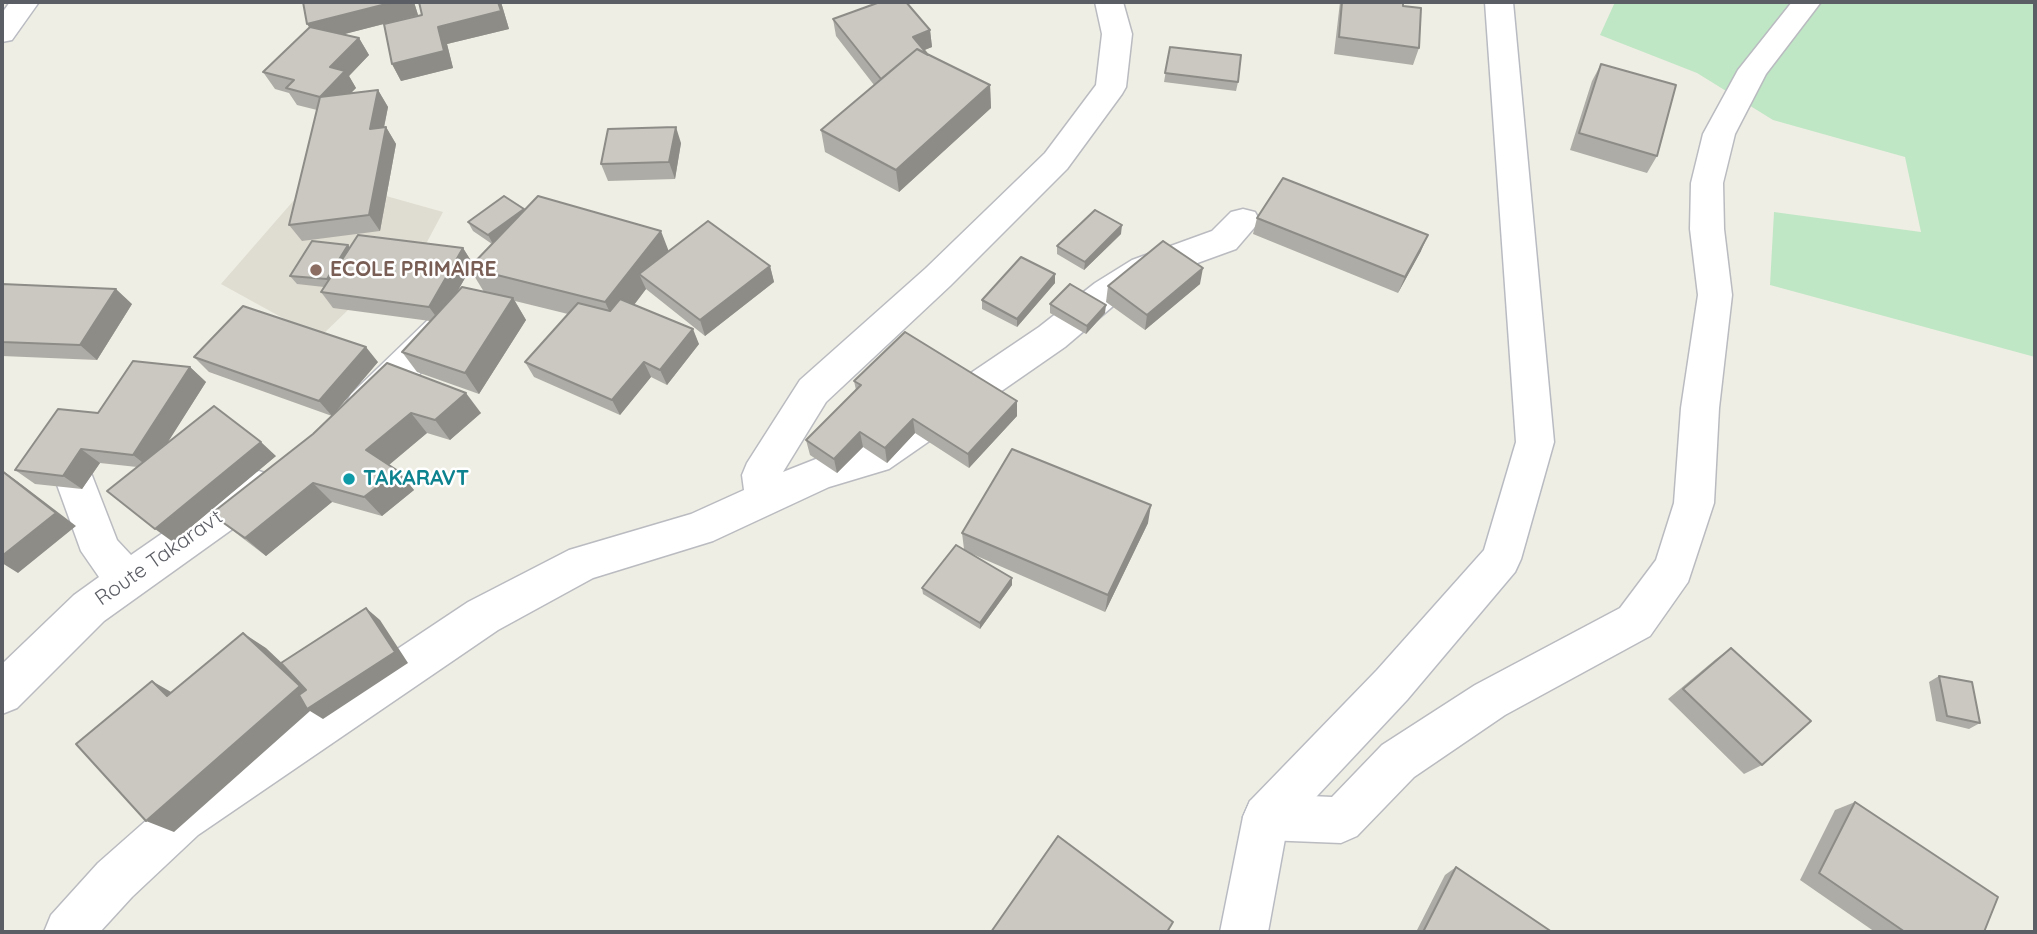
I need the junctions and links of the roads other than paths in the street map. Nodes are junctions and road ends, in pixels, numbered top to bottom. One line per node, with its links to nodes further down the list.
1 (25, 2): 5 (street)
2 (1109, 2): 11 (street)
3 (1499, 2): 14 (street)
4 (1807, 2): 14 (street)
5 (2, 33)
6 (1243, 221): 11 (street)
7 (449, 321): 9 (street)
8 (76, 413): 12 (street)
9 (342, 426)
10 (287, 468): 12 (street, Route Takaravt)
11 (765, 498): 15 (street)
12 (128, 580): 13 (street, Route Takaravt)
13 (2, 693)
14 (1266, 817): 16 (street)
15 (68, 932)
16 (1244, 932)

